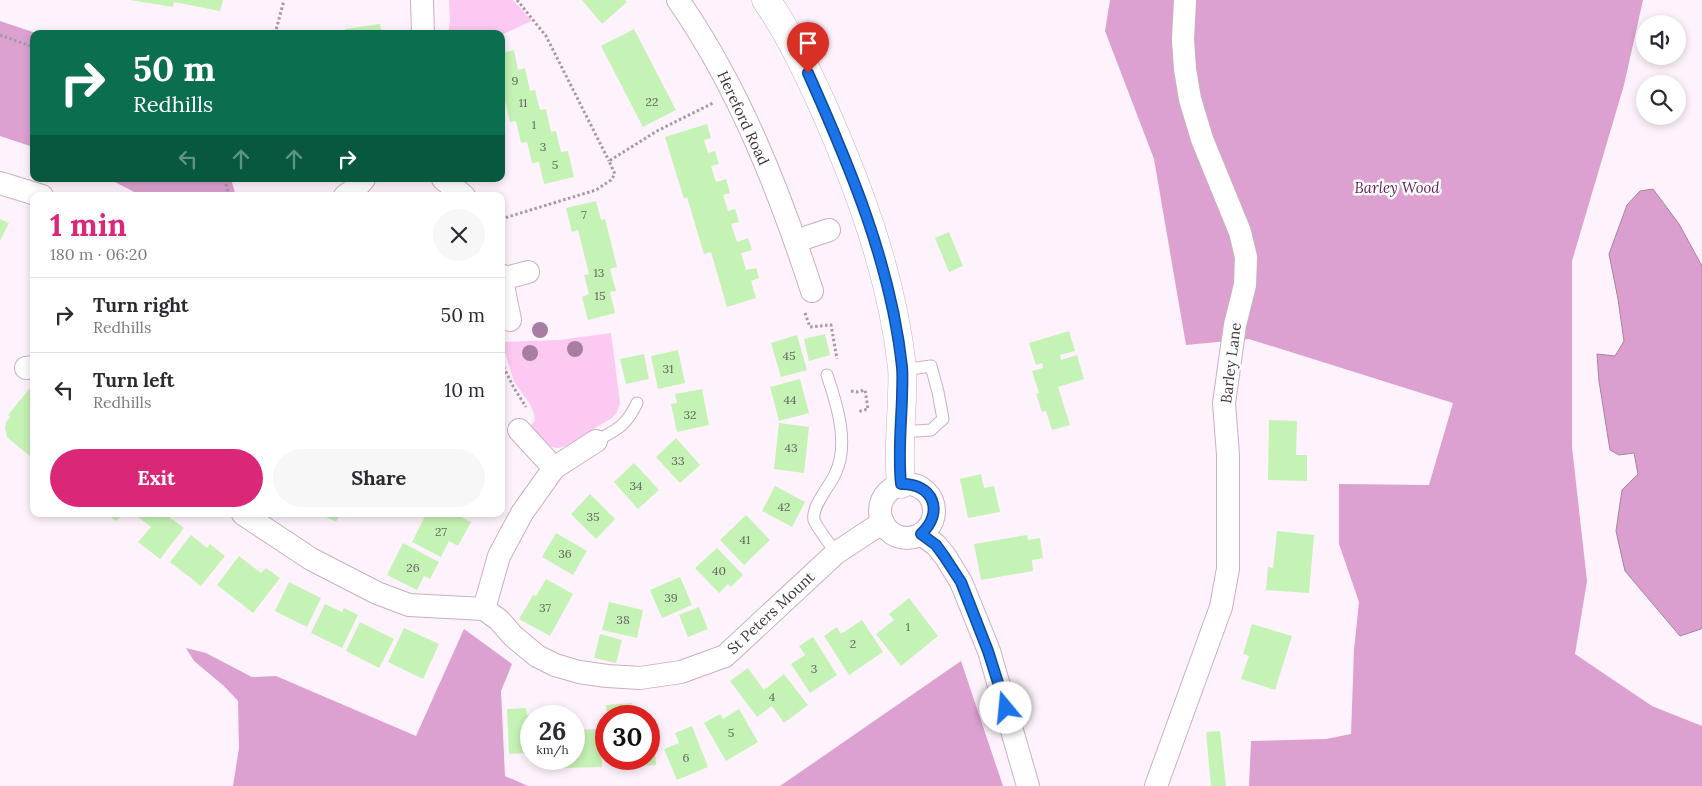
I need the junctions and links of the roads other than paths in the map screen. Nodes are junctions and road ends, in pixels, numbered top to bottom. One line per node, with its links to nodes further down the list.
1 (422, 0): 5 (street)
2 (678, 0): 13 (street, Hereford Road)
3 (766, 0): 19 (street)
4 (1185, 0): 33 (street, Barley Lane)
5 (423, 30)
6 (361, 182): 10 (street)
7 (447, 182): 11 (street)
8 (0, 183): 9 (street)
9 (30, 192)
10 (350, 192)
11 (459, 192)
12 (829, 230): 13 (street)
13 (796, 241): 16 (street, Hereford Road)
14 (528, 272): 15 (street)
15 (505, 276)
16 (812, 291)
17 (505, 293): 18 (street)
18 (510, 320)
19 (903, 370): 23 (street); 23 (lane)
20 (827, 375): 30 (lane)
21 (637, 403): 24 (lane)
22 (519, 430): 25 (street)
23 (901, 432): 26 (street)
24 (596, 441): 25 (street)
25 (554, 468): 31 (street)
26 (901, 484): 28 (street); 29 (street)
27 (248, 517): 31 (street)
28 (883, 522): 29 (street); 30 (street, St Peters Mount)
29 (921, 534): 32 (street)
30 (836, 552): 31 (street, St Peters Mount)
31 (484, 609)
32 (1028, 786)
33 (1156, 786)

